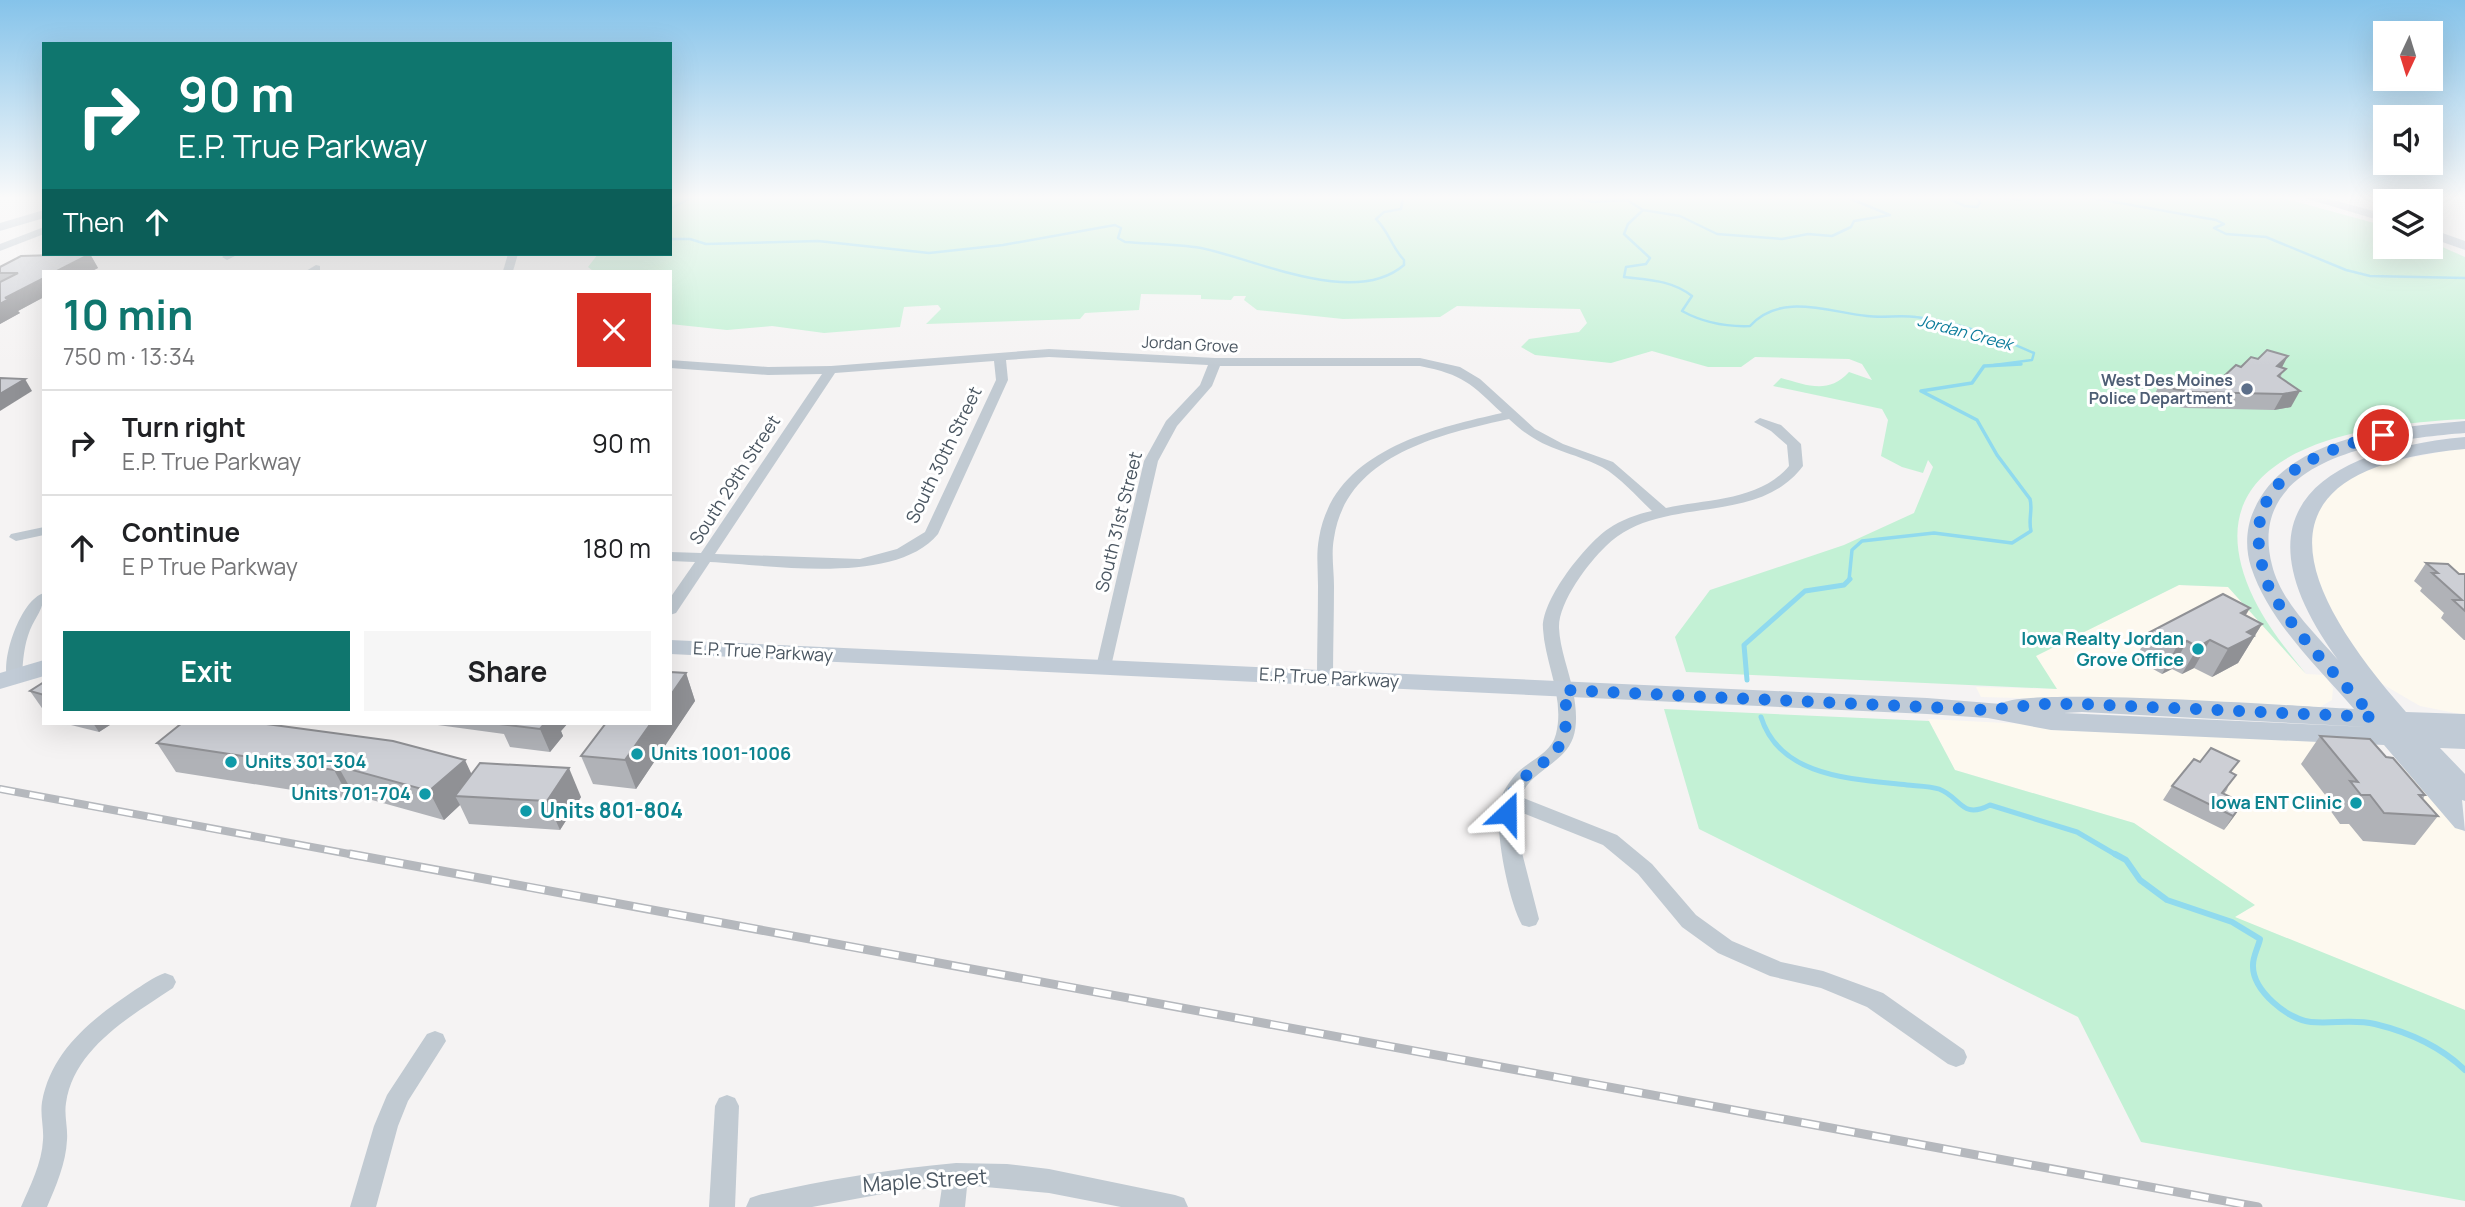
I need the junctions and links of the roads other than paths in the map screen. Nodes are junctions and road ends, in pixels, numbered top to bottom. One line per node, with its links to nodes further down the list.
1 (1000, 358): 2 (street, Jordan Grove); 4 (street, Jordan Grove); 13 (street, South 30th Street)
2 (1215, 362): 5 (street, Jordan Grove); 17 (street, South 31st Street)
3 (672, 366): 4 (street, Jordan Grove)
4 (831, 370): 13 (street, South 29th Street)
5 (1512, 415): 9 (street, Jordan Grove); 19 (street)
6 (1760, 422): 9 (street)
7 (2465, 427): 23 (main road)
8 (2465, 443): 25 (main road)
9 (1661, 511): 21 (street)
10 (42, 531): 11 (street)
11 (16, 537)
12 (672, 556): 13 (street, South 30th Street)
13 (707, 558): 15 (street, South 29th Street)
14 (42, 601): 20 (street)
15 (672, 607)
16 (672, 647): 17 (main road, E.P. True Parkway)
17 (1104, 667): 19 (main road, E.P. True Parkway)
18 (42, 669): 20 (main road)
19 (1325, 678): 21 (main road, E.P. True Parkway)
20 (7, 679)
21 (1564, 690): 22 (main road, E.P. True Parkway); 28 (street)
22 (1988, 710): 23 (main road); 25 (main road)
23 (2373, 717): 25 (main road)
24 (2465, 723): 25 (main road)
25 (2403, 732): 26 (main road); 27 (main road); 29 (main road)
26 (2465, 740)
27 (2465, 791)
28 (1508, 800): 30 (street); 33 (street)
29 (2465, 821)
30 (1529, 919)
31 (164, 982): 36 (street)
32 (435, 1041): 37 (street)
33 (1956, 1057)
34 (727, 1106): 38 (street)
35 (956, 1175): 39 (street, Maple Street); 40 (street); 41 (street, Maple Street)
36 (34, 1207)
37 (363, 1207)
38 (722, 1207)
39 (758, 1207)
40 (952, 1207)
41 (1175, 1207)

